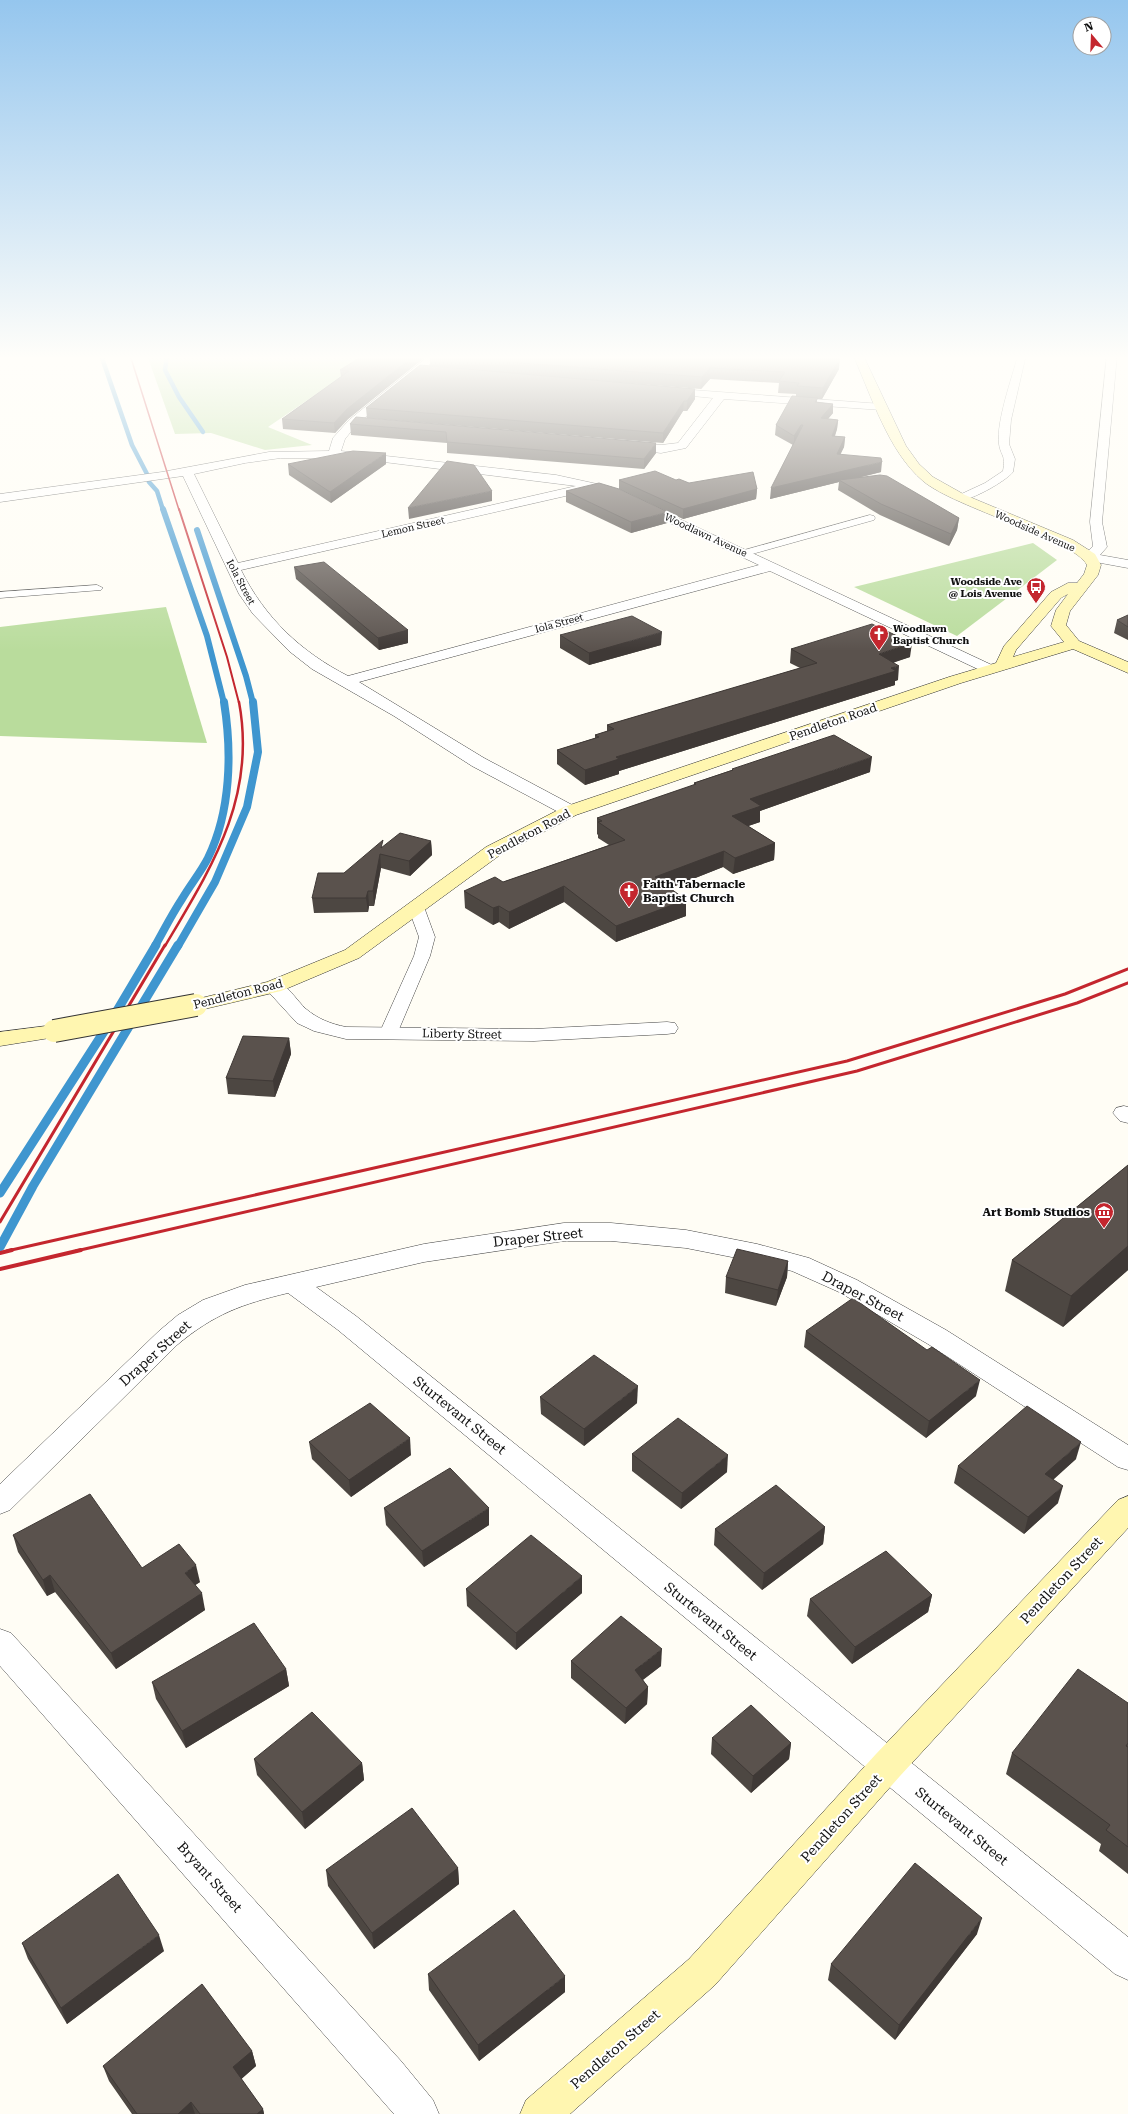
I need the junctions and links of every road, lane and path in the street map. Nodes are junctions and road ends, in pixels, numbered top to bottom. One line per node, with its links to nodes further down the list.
1 (334, 454): 5 (street, Woodlawn Avenue); 6 (street, Woodlawn Avenue)
2 (904, 454): 8 (street, Woodside Avenue)
3 (1008, 454): 8 (lane)
4 (1103, 454): 11 (street)
5 (187, 471): 7 (street, Woodlawn Avenue); 14 (street, Iola Street)
6 (592, 486): 10 (street, Woodlawn Avenue); 14 (street, Lemon Street)
7 (0, 498)
8 (961, 498): 11 (street, Woodside Avenue)
9 (870, 518): 10 (lane)
10 (744, 552): 13 (street, Woodlawn Avenue)
11 (1090, 557): 12 (street); 15 (street, Woodside Avenue)
12 (1128, 564)
13 (772, 566): 19 (street, Woodlawn Avenue); 21 (street, Iola Street)
14 (233, 568): 21 (street, Iola Street)
15 (1091, 575): 18 (street); 19 (street)
16 (97, 588): 17 (lane)
17 (0, 595)
18 (1074, 644): 19 (street, Pendleton Road); 20 (street)
19 (996, 667): 22 (street, Pendleton Road)
20 (1128, 668)
21 (346, 681): 22 (street, Iola Street)
22 (570, 811): 23 (street, Pendleton Road)
23 (416, 907): 24 (street, Pendleton Road); 26 (lane)
24 (274, 987): 26 (street, Liberty Street); 27 (street, Pendleton Road, bridge)
25 (667, 1028): 26 (street, Liberty Street)
26 (388, 1034)
27 (0, 1039)
28 (292, 1283): 29 (street, Draper Street); 30 (street, Draper Street); 33 (street, Sturtevant Street)
29 (1128, 1459)
30 (0, 1502)
31 (1128, 1508): 33 (street, Pendleton Street)
32 (0, 1643): 35 (street, Bryant Street)
33 (888, 1765): 34 (street, Sturtevant Street); 36 (street, Pendleton Street)
34 (1128, 1961)
35 (419, 2114)
36 (540, 2114)

